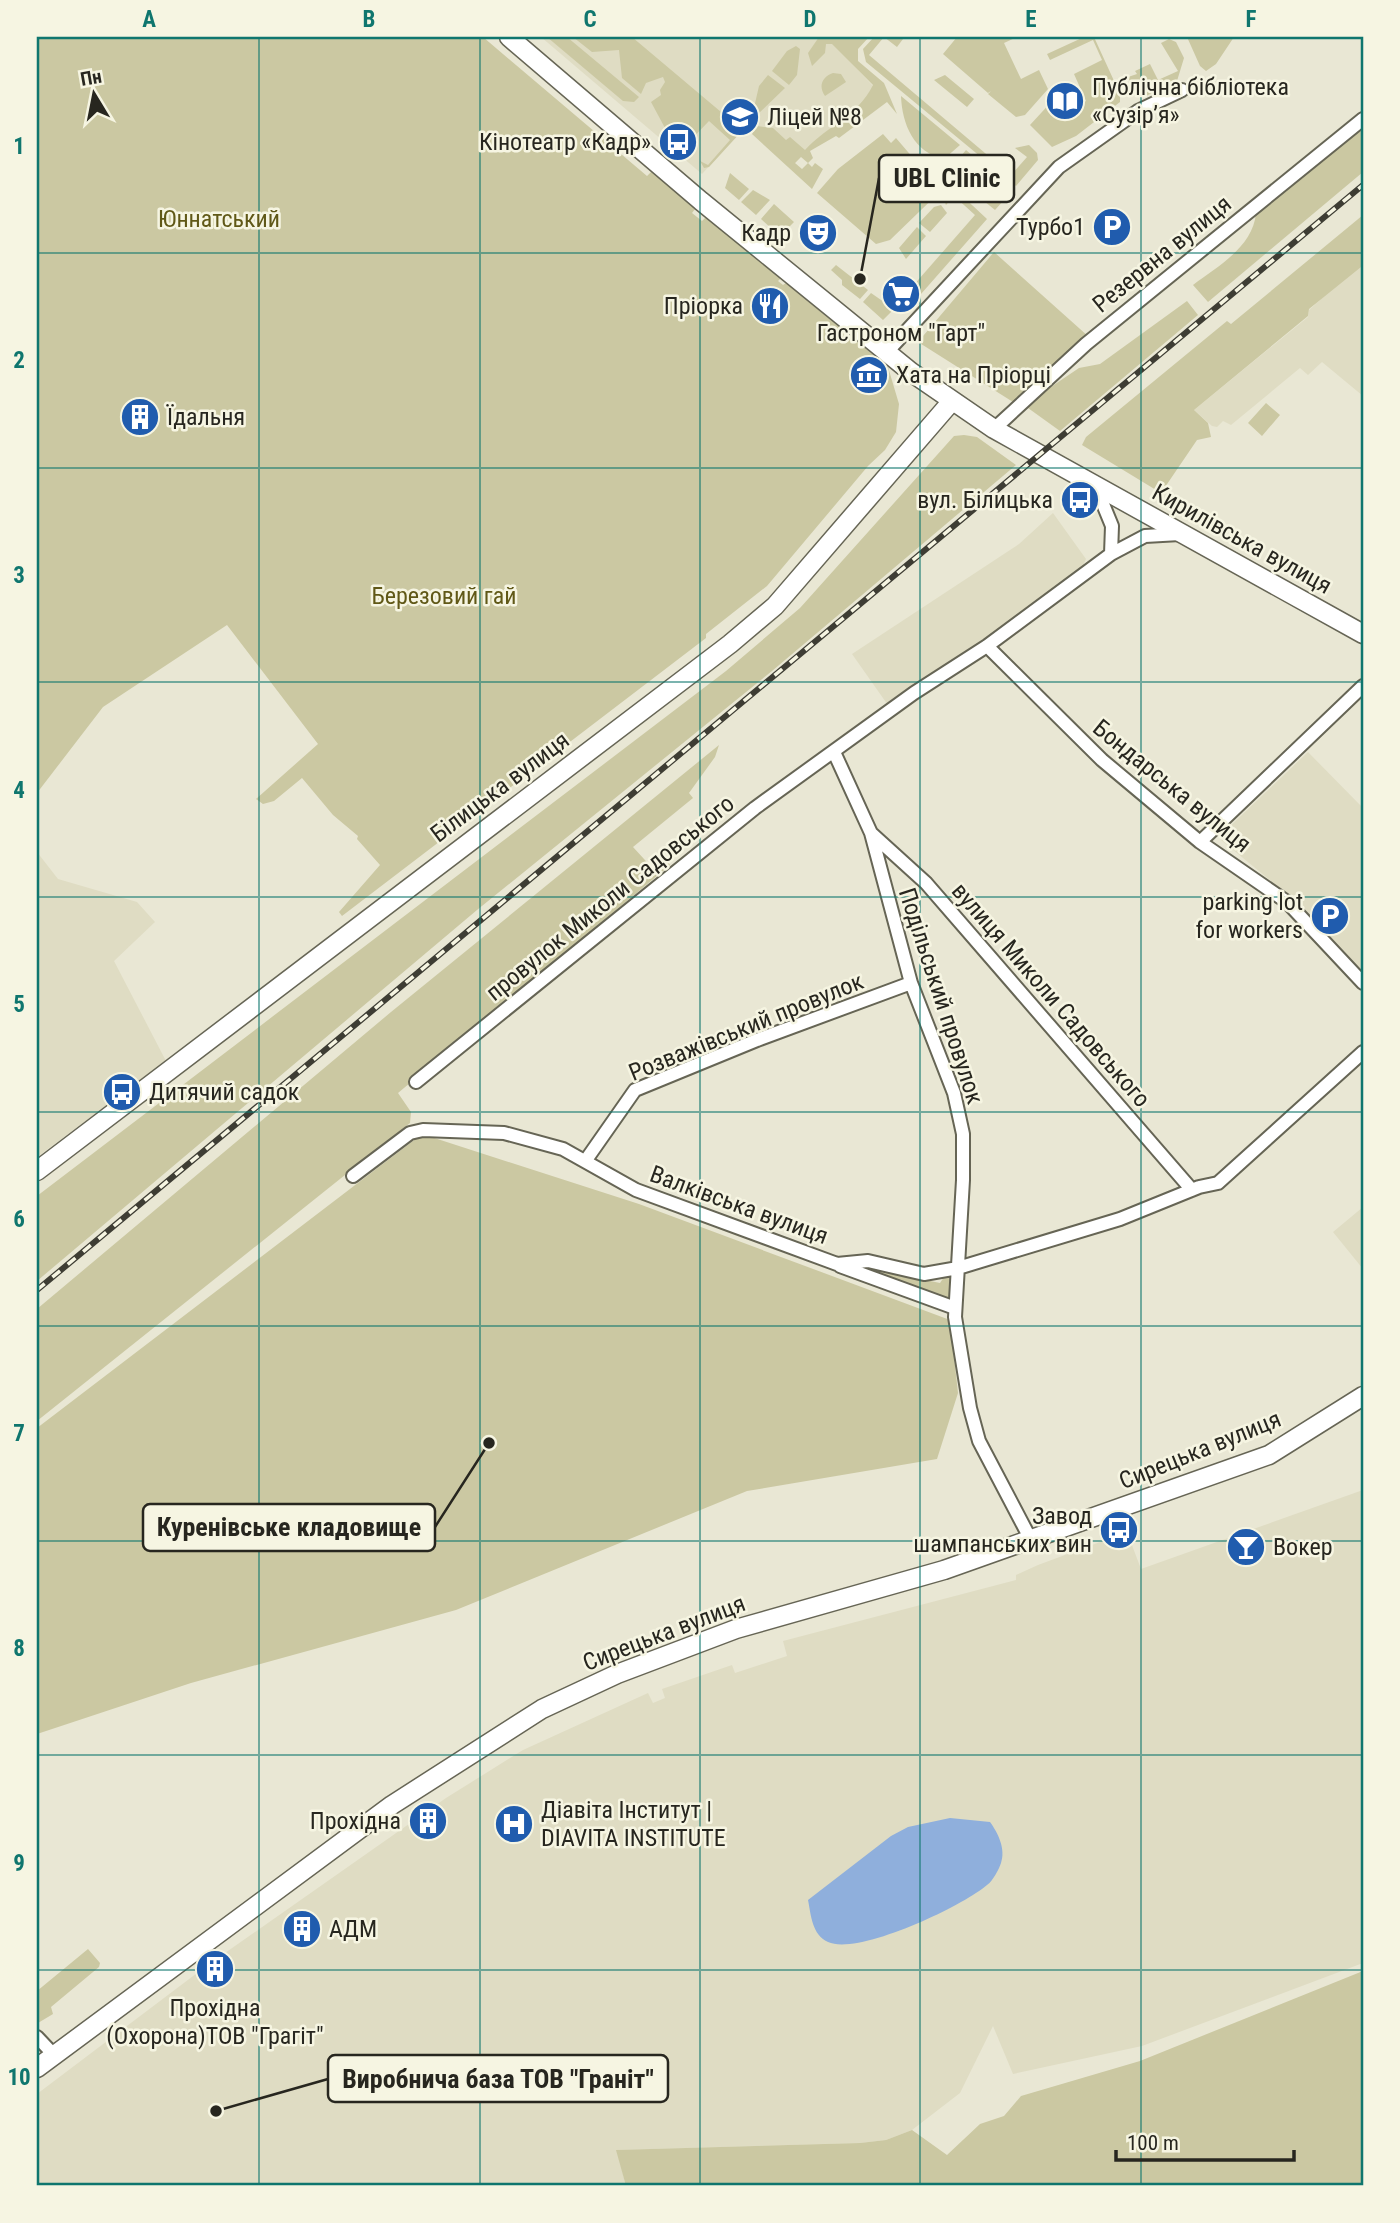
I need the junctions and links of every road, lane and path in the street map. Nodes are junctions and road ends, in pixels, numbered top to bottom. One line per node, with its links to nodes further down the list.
1 (509, 37): 4 (main road, Кирилівська вулиця)
2 (1182, 90): 4 (street)
3 (1363, 119): 6 (street, Резервна вулиця)
4 (886, 354): 5 (main road, Кирилівська вулиця)
5 (952, 401): 6 (main road, Кирилівська вулиця); 21 (main road, Білицька вулиця)
6 (994, 429): 7 (main road, Кирилівська вулиця)
7 (1096, 487): 8 (main road, Кирилівська вулиця); 9 (street)
8 (1184, 534): 9 (street); 10 (main road, Кирилівська вулиця)
9 (1111, 554): 11 (street)
10 (1363, 634)
11 (987, 646): 13 (street); 15 (street, Бондарська вулиця)
12 (1363, 686): 15 (street)
13 (834, 752): 14 (street, Подільський провулок); 19 (street, провулок Миколи Садовського)
14 (871, 834): 16 (street, Подільський провулок); 23 (street, вулиця Миколи Садовського)
15 (1200, 842): 17 (street, Бондарська вулиця)
16 (911, 983): 20 (street, Розважівський провулок); 25 (street, Подільський провулок)
17 (1363, 983)
18 (1363, 1052): 23 (street, Валківська вулиця)
19 (416, 1082)
20 (586, 1160): 22 (street, Валківська вулиця); 24 (street, Валківська вулиця)
21 (37, 1171)
22 (353, 1176)
23 (1192, 1189): 25 (street, Валківська вулиця)
24 (837, 1264): 25 (street, Валківська вулиця); 26 (street)
25 (958, 1268): 26 (street, Подільський провулок)
26 (955, 1308): 28 (street, Подільський провулок)
27 (1363, 1396): 28 (main road, Сирецька вулиця)
28 (1031, 1540): 30 (main road, Сирецька вулиця)
29 (37, 2037): 30 (street)
30 (54, 2055): 31 (main road, Сирецька вулиця)
31 (37, 2068)

